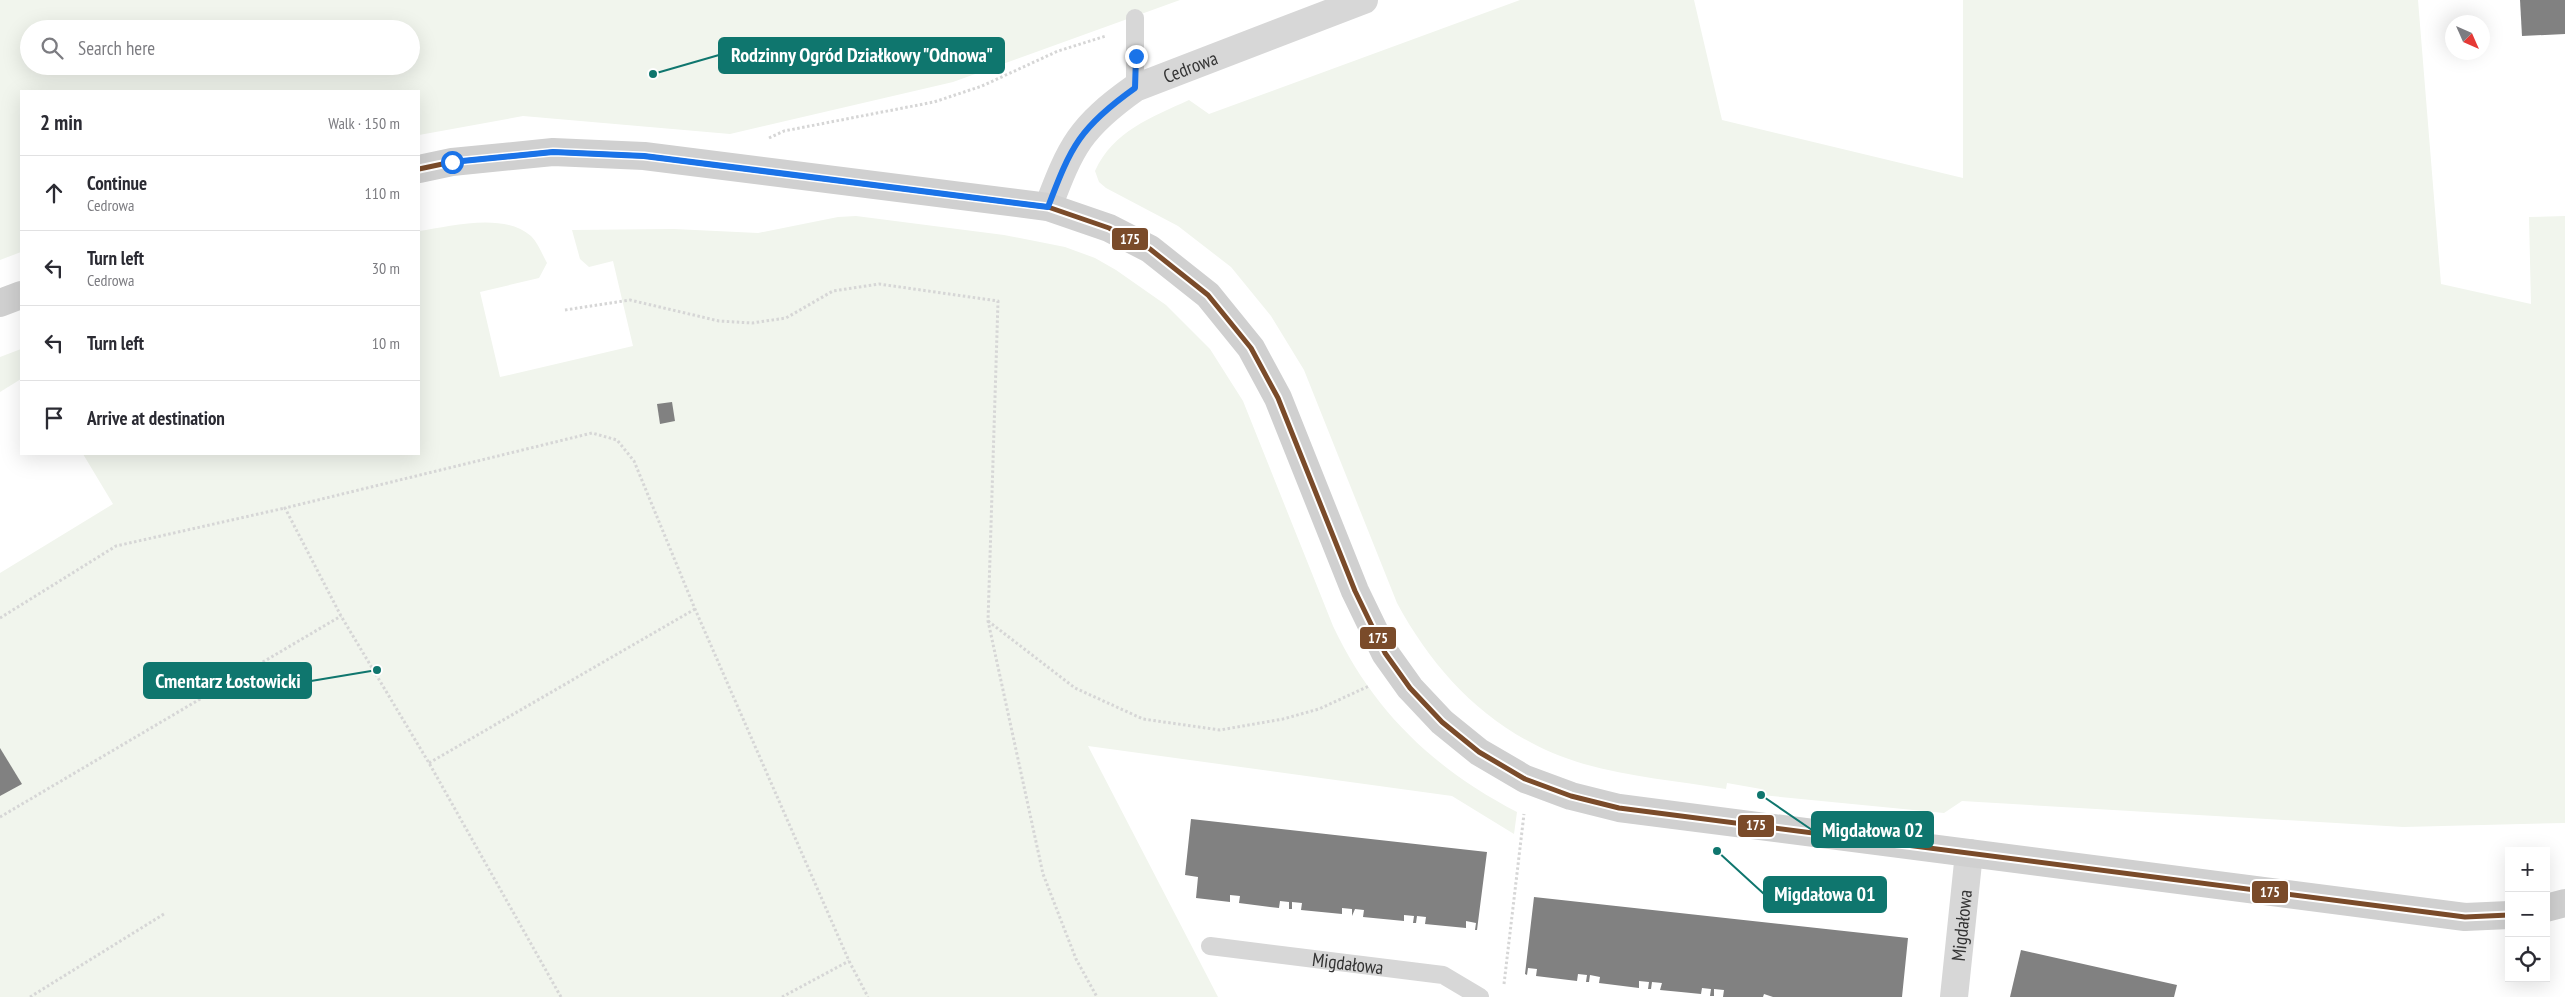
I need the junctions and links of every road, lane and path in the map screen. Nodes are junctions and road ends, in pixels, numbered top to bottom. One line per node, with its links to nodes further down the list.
1 (1364, 0): 4 (street, Cedrowa)
2 (1135, 18): 4 (lane)
3 (1113, 32): 5 (path)
4 (1135, 88): 7 (street, Cedrowa)
5 (760, 141)
6 (420, 169): 7 (street)
7 (1048, 207): 20 (street)
8 (20, 295): 9 (street)
9 (0, 303)
10 (565, 310): 15 (path)
11 (285, 508): 12 (path); 13 (path); 14 (path)
12 (695, 608): 17 (path); 26 (path)
13 (341, 616): 17 (path); 19 (path)
14 (0, 618)
15 (988, 621): 16 (path); 32 (path)
16 (1372, 685)
17 (429, 763): 29 (path)
18 (1524, 811): 27 (path)
19 (0, 817)
20 (1968, 853): 24 (street); 34 (street, Migdałowa)
21 (2565, 903): 22 (street)
22 (2550, 907)
23 (164, 914): 28 (path)
24 (2505, 916)
25 (1210, 946): 33 (lane, Migdałowa)
26 (849, 960): 30 (path); 31 (path)
27 (1501, 989)
28 (30, 997)
29 (561, 997)
30 (782, 997)
31 (868, 997)
32 (1098, 997)
33 (1480, 997)
34 (1954, 997)

